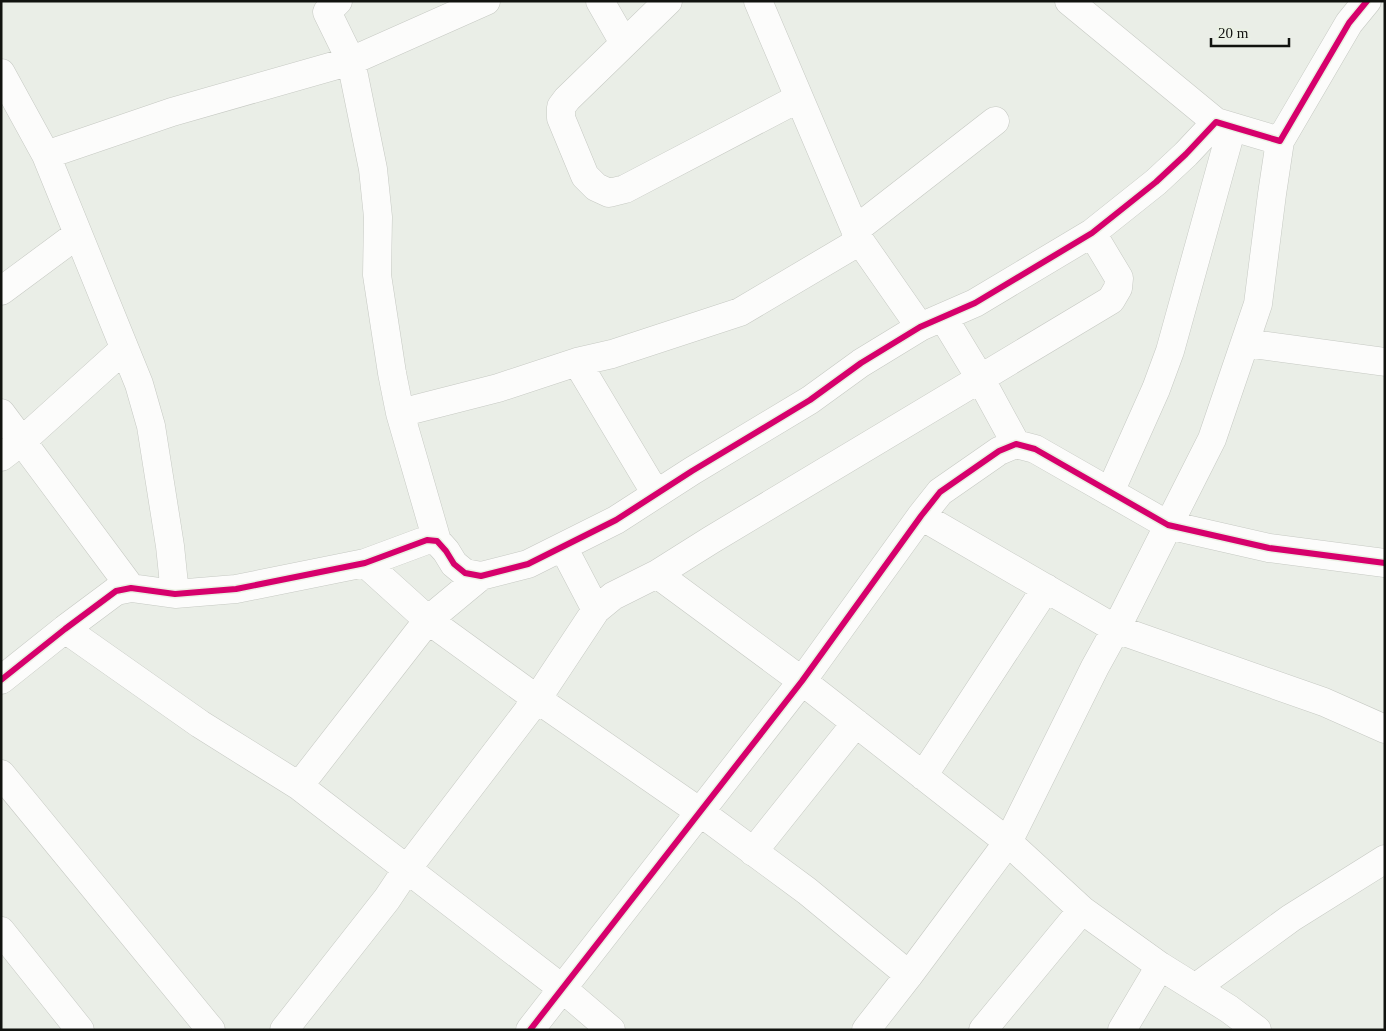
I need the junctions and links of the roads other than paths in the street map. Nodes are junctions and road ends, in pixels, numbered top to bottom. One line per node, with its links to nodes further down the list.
1 (486, 1): 9 (street)
2 (600, 1): 8 (street)
3 (668, 1): 8 (street)
4 (758, 1): 11 (street)
5 (1069, 1): 13 (street)
6 (1367, 1): 14 (street)
7 (330, 5): 9 (street)
8 (624, 43): 11 (street)
9 (351, 61): 15 (street); 27 (street)
10 (1, 72): 15 (street)
11 (799, 98): 18 (street)
12 (995, 121): 18 (street)
13 (1224, 124): 14 (street); 16 (street); 30 (street)
14 (1280, 141): 21 (street)
15 (46, 155): 17 (street)
16 (1092, 233): 20 (street); 25 (street)
17 (78, 234): 19 (street); 22 (street)
18 (857, 235): 20 (street); 23 (street)
19 (1, 291)
20 (932, 322): 25 (street); 31 (street)
21 (1245, 343): 24 (street); 33 (street)
22 (124, 349): 29 (street); 42 (street)
23 (577, 362): 27 (street); 31 (street)
24 (1385, 362)
25 (980, 378): 28 (street); 38 (street)
26 (1, 413): 29 (street)
27 (400, 413): 34 (street)
28 (1016, 444): 30 (street); 32 (street)
29 (12, 449): 40 (street)
30 (1110, 492): 33 (street)
31 (656, 494): 35 (street)
32 (921, 516): 41 (street); 48 (street)
33 (1168, 525): 37 (street); 46 (street)
34 (437, 541): 36 (street); 39 (street)
35 (563, 547): 39 (street); 43 (street)
36 (365, 563): 42 (street); 44 (street)
37 (1385, 563)
38 (657, 574): 43 (street); 48 (street)
39 (481, 576): 44 (street)
40 (131, 588): 42 (street); 45 (street)
41 (1046, 588): 46 (street); 53 (street)
42 (175, 594)
43 (596, 610): 49 (street)
44 (428, 620): 49 (street); 54 (street)
45 (65, 629): 47 (street); 54 (street)
46 (1116, 629): 51 (street); 56 (street)
47 (1, 680)
48 (802, 681): 50 (street); 55 (street)
49 (537, 699): 55 (street); 59 (street)
50 (856, 723): 53 (street); 57 (street)
51 (1385, 729)
52 (1, 774): 67 (street)
53 (924, 776): 56 (street)
54 (298, 786): 59 (street)
55 (700, 812): 57 (street); 65 (street)
56 (1008, 842): 60 (street); 63 (street)
57 (753, 852): 63 (street)
58 (1385, 859): 64 (street)
59 (407, 869): 65 (street); 68 (street)
60 (1082, 910): 62 (street); 72 (street)
61 (1, 931): 66 (street)
62 (1160, 966): 64 (street); 73 (street)
63 (909, 975): 71 (street)
64 (1195, 988): 74 (street)
65 (562, 989): 69 (street); 70 (street)
66 (80, 1030)
67 (211, 1030)
68 (284, 1030)
69 (530, 1030)
70 (611, 1030)
71 (866, 1030)
72 (983, 1030)
73 (1122, 1030)
74 (1257, 1030)

